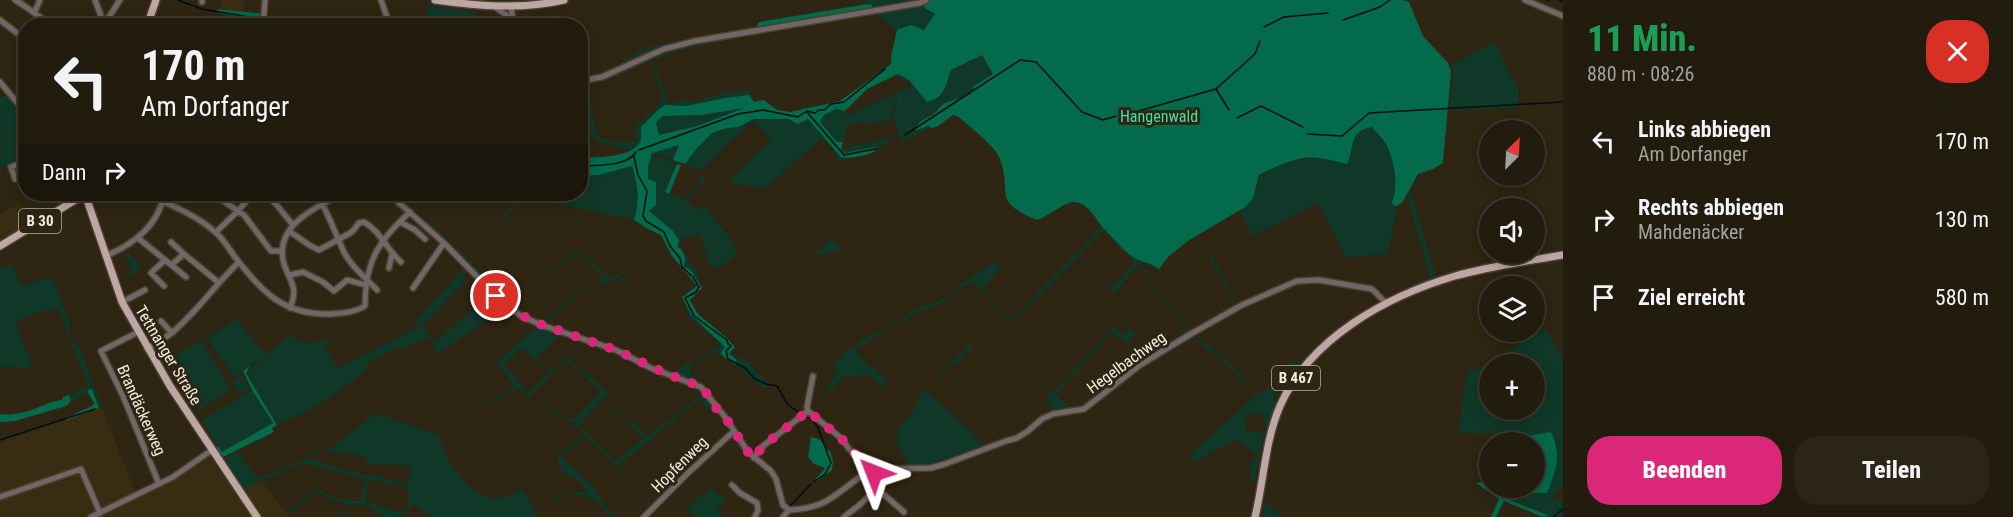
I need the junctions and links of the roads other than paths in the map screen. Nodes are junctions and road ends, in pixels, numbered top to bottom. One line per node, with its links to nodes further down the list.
1 (15, 0): 14 (street)
2 (40, 0): 14 (street)
3 (95, 0): 17 (street)
4 (120, 0): 18 (street)
5 (156, 0): 19 (main road)
6 (265, 0): 20 (street)
7 (381, 0): 21 (street)
8 (435, 0): 12 (main road)
9 (564, 0): 13 (main road)
10 (926, 0): 26 (street)
11 (1525, 0): 15 (street)
12 (495, 7): 13 (main road); 22 (street)
13 (511, 7): 23 (street)
14 (35, 11): 16 (street)
15 (1563, 16)
16 (41, 18)
17 (101, 18)
18 (108, 18)
19 (150, 18)
20 (263, 18)
21 (387, 18)
22 (508, 18)
23 (512, 18)
24 (0, 20): 25 (street)
25 (18, 34)
26 (588, 80)
27 (0, 82): 28 (street)
28 (18, 103)
29 (74, 201): 50 (main road, B 30)
30 (87, 201): 55 (main road, Tettnanger Straße)
31 (224, 201): 39 (street)
32 (246, 201): 39 (street)
33 (273, 201): 42 (street)
34 (321, 201): 38 (street)
35 (328, 201): 38 (street)
36 (397, 201): 40 (street)
37 (162, 202): 43 (street); 44 (street)
38 (323, 204): 42 (street); 45 (street)
39 (239, 210): 43 (street); 51 (street)
40 (410, 212): 41 (street); 49 (street)
41 (400, 222): 46 (street); 47 (street)
42 (291, 228): 45 (street); 51 (street)
43 (216, 232): 58 (street)
44 (138, 238): 55 (street); 56 (street)
45 (338, 238): 47 (street); 64 (street)
46 (425, 239)
47 (384, 240): 53 (street); 64 (street)
48 (171, 242): 52 (street)
49 (444, 243): 66 (street); 78 (street)
50 (0, 246)
51 (282, 252): 61 (street)
52 (184, 254): 59 (street); 63 (street)
53 (392, 254): 57 (street); 60 (street)
54 (1563, 255): 70 (main road, B 467)
55 (105, 256): 69 (main road, Tettnanger Straße)
56 (165, 260): 59 (street); 65 (street)
57 (401, 261)
58 (239, 262): 63 (street); 71 (street)
59 (171, 265): 62 (street)
60 (389, 268)
61 (290, 275): 64 (street); 71 (street)
62 (186, 278)
63 (218, 282): 74 (street)
64 (366, 282): 68 (street); 71 (street)
65 (164, 286)
66 (413, 288)
67 (145, 290): 69 (street)
68 (377, 290)
69 (122, 302): 73 (main road, Tettnanger Straße)
70 (1388, 304): 81 (street, Hegelbachweg); 95 (main road, B 467)
71 (291, 308)
72 (161, 321): 74 (street)
73 (138, 332): 75 (main road, Tettnanger Straße); 82 (street, Brandäckerweg)
74 (172, 333): 75 (street)
75 (147, 349): 79 (main road, Tettnanger Straße)
76 (813, 376): 77 (street)
77 (805, 413): 80 (street); 81 (street)
78 (734, 431): 80 (street); 91 (street, Hopfenweg)
79 (213, 450): 82 (street); 90 (main road, Tettnanger Straße)
80 (754, 458): 86 (street)
81 (873, 469): 84 (street); 86 (street)
82 (159, 484): 88 (street)
83 (732, 485): 92 (street)
84 (874, 486): 87 (street); 94 (street)
85 (0, 496): 88 (street)
86 (787, 509): 93 (street)
87 (904, 512)
88 (100, 513): 89 (street)
89 (91, 517)
90 (257, 517)
91 (644, 517)
92 (755, 517)
93 (783, 517)
94 (844, 517)
95 (1255, 517)

